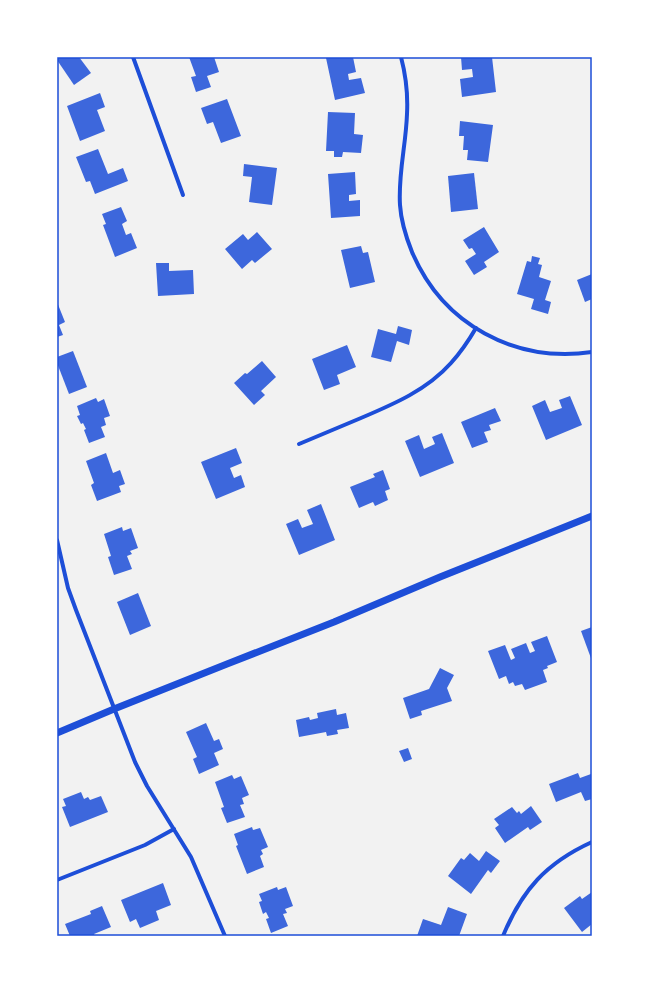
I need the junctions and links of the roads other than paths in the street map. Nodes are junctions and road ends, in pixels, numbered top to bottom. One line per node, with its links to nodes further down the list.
1 (133, 57): 3 (street)
2 (401, 57): 4 (street)
3 (183, 195)
4 (476, 328): 5 (street); 6 (street)
5 (592, 352)
6 (299, 444)
7 (592, 516): 9 (street)
8 (57, 540): 9 (street)
9 (114, 709): 10 (street); 11 (street)
10 (57, 733)
11 (174, 829): 13 (street); 14 (street)
12 (592, 842): 15 (street)
13 (57, 880)
14 (225, 936)
15 (503, 936)

